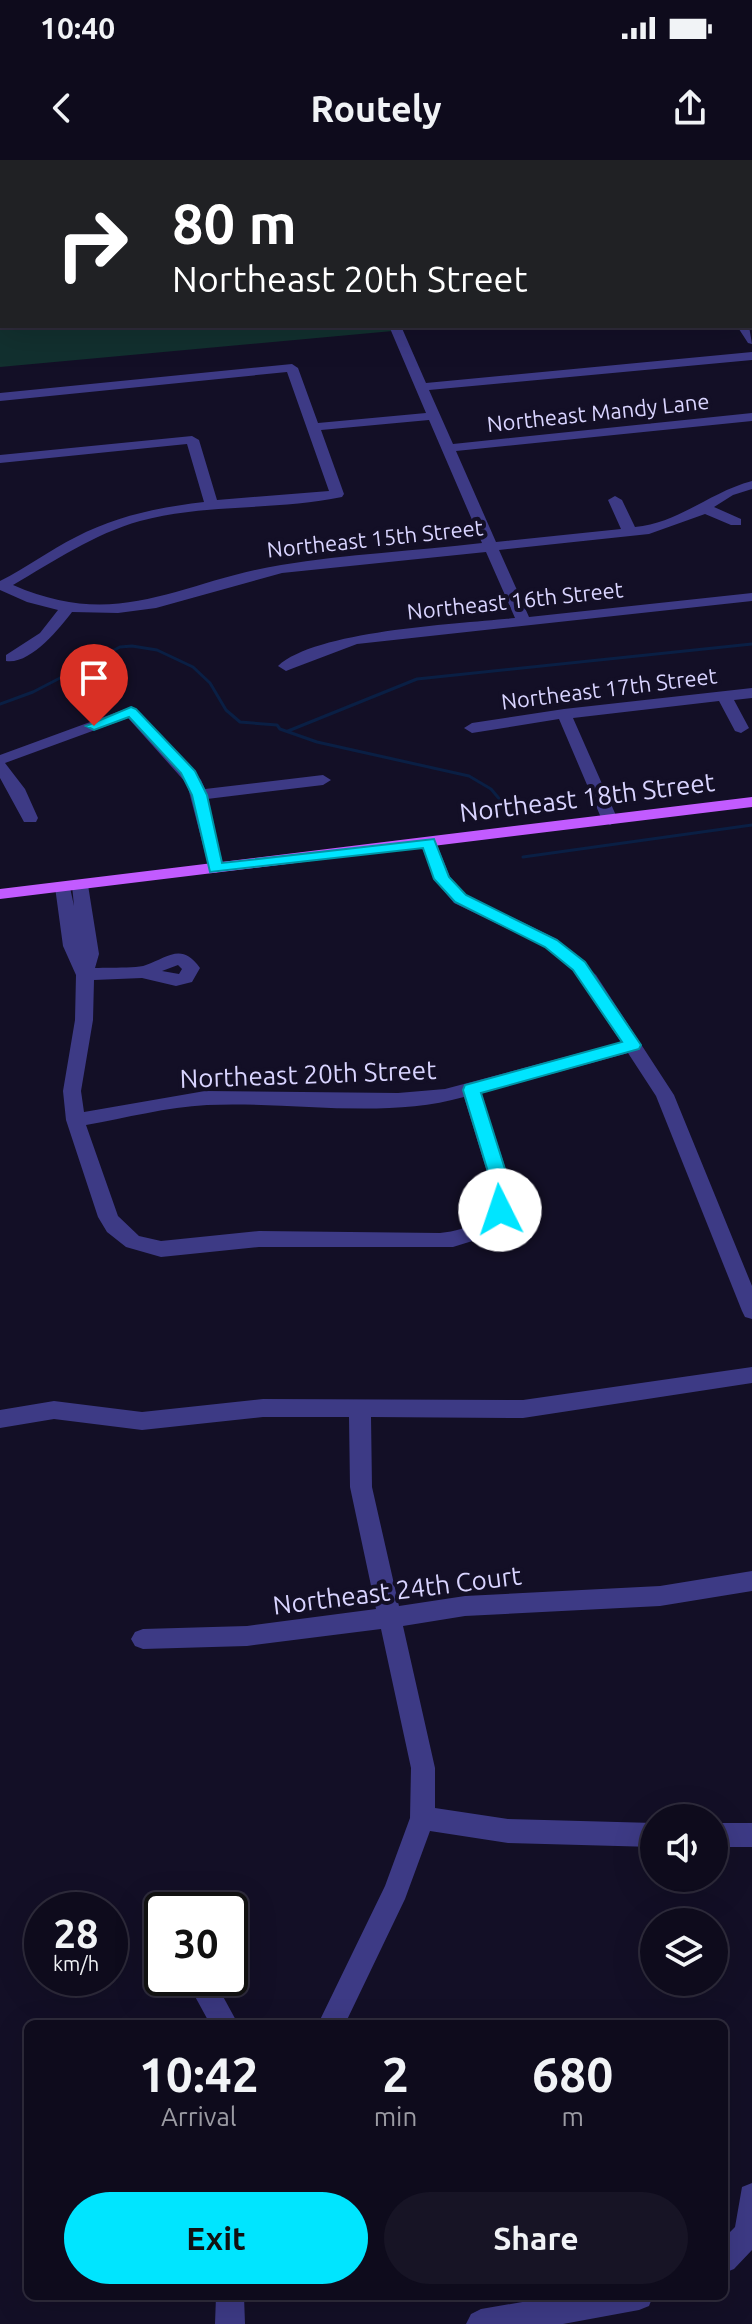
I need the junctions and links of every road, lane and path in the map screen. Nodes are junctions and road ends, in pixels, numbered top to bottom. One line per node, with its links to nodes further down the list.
1 (396, 328): 3 (street)
2 (752, 356): 3 (street)
3 (422, 387): 5 (street)
4 (0, 397): 7 (street)
5 (433, 413): 7 (street); 8 (street)
6 (752, 417): 8 (street, Northeast Mandy Lane)
7 (313, 424): 12 (street)
8 (448, 448): 16 (street)
9 (0, 459): 12 (street)
10 (752, 485): 13 (street, Northeast 15th Street)
11 (615, 500): 15 (street)
12 (212, 507): 17 (street)
13 (706, 509): 14 (street); 15 (street, Northeast 15th Street)
14 (736, 522)
15 (630, 532): 16 (street, Northeast 15th Street)
16 (491, 547): 19 (street, Northeast 15th Street); 20 (street)
17 (1, 586): 19 (street, Northeast 15th Street)
18 (752, 597): 20 (street, Northeast 16th Street)
19 (68, 607): 21 (street)
20 (523, 621): 22 (street, Northeast 16th Street)
21 (11, 658)
22 (286, 666)
23 (752, 693): 24 (street, Northeast 17th Street)
24 (724, 696): 25 (street, Northeast 17th Street); 27 (street)
25 (564, 714): 26 (street, Northeast 17th Street); 34 (street)
26 (472, 728)
27 (741, 728)
28 (0, 760): 31 (street)
29 (0, 767): 33 (street)
30 (323, 780): 31 (street)
31 (200, 795): 36 (street)
32 (752, 802): 34 (main road, Northeast 18th Street)
33 (30, 818)
34 (610, 820): 35 (main road, Northeast 18th Street)
35 (428, 842): 36 (main road, Northeast 18th Street); 41 (street)
36 (216, 868): 37 (main road, Northeast 18th Street)
37 (72, 886): 38 (main road, Northeast 18th Street); 40 (street)
38 (0, 894)
39 (148, 972): 40 (street)
40 (85, 975): 43 (street)
41 (633, 1045): 42 (street, Northeast 20th Street); 44 (street)
42 (471, 1090): 43 (street, Northeast 20th Street); 43 (street)
43 (75, 1120)
44 (752, 1311)
45 (752, 1375): 46 (street)
46 (360, 1409): 47 (street); 49 (street)
47 (0, 1419)
48 (752, 1581): 49 (street, Northeast 24th Court)
49 (390, 1618): 50 (street, Northeast 24th Court); 51 (street)
50 (143, 1639)
51 (422, 1818): 52 (street); 57 (street)
52 (640, 1835)
53 (728, 1835): 54 (street)
54 (752, 1835)
55 (209, 1996): 56 (street)
56 (223, 2020)
57 (333, 2020)
58 (752, 2197): 59 (street)
59 (728, 2255)
60 (230, 2300): 62 (street)
61 (616, 2300): 63 (street)
62 (230, 2324)
63 (481, 2324)

